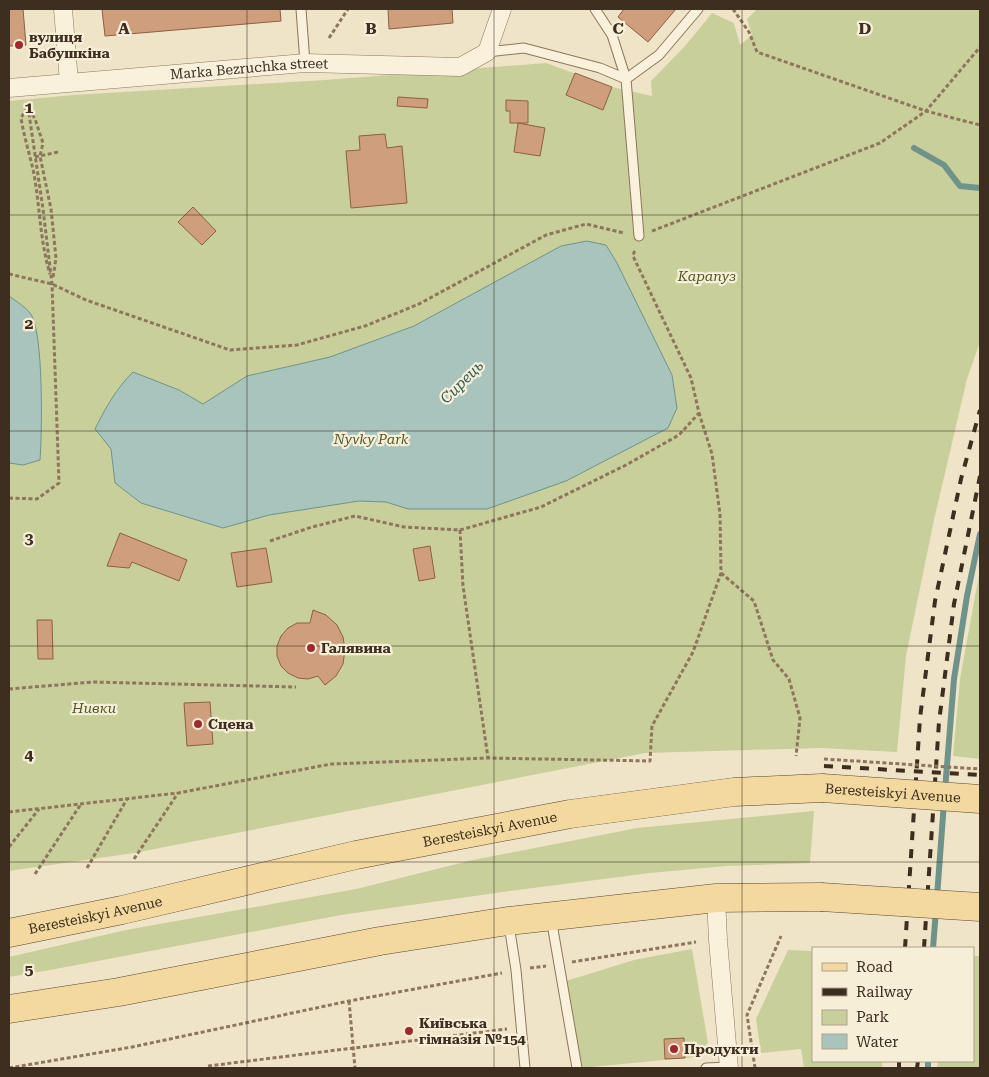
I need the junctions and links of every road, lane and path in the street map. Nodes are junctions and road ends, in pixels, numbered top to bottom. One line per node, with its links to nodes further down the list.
1 (63, 9): 13 (street)
2 (301, 9): 11 (lane)
3 (348, 9): 8 (path)
4 (502, 9): 10 (street)
5 (595, 9): 12 (lane)
6 (698, 9): 12 (lane)
7 (733, 9): 16 (path)
8 (329, 38)
9 (980, 47): 16 (path)
10 (487, 52): 11 (street, Marka Bezruchka street); 12 (lane)
11 (305, 63): 13 (street, Marka Bezruchka street)
12 (626, 79): 21 (lane)
13 (69, 82): 14 (street, Marka Bezruchka street)
14 (17, 87): 15 (path)
15 (28, 107): 19 (path); 20 (path); 23 (path)
16 (926, 111): 17 (path); 21 (path)
17 (980, 125)
18 (58, 152): 19 (path)
19 (40, 156): 20 (path); 23 (path)
20 (35, 157): 23 (path)
21 (639, 236): 23 (path); 24 (path)
22 (9, 274): 23 (path)
23 (52, 284): 25 (path)
24 (699, 413): 26 (path); 28 (path)
25 (9, 498)
26 (460, 530): 27 (path); 32 (path)
27 (270, 541)
28 (721, 573): 31 (path); 32 (path)
29 (296, 687): 30 (path)
30 (9, 689)
31 (796, 756)
32 (488, 758): 35 (path)
33 (824, 759): 34 (path, bridge)
34 (980, 769)
35 (178, 793): 36 (path); 42 (path)
36 (127, 799): 38 (path); 43 (path)
37 (980, 799): 49 (main road, Beresteiskyi Avenue, bridge)
38 (82, 804): 39 (path); 44 (path)
39 (39, 809): 40 (path); 41 (path)
40 (9, 812)
41 (9, 847)
42 (134, 859)
43 (87, 868)
44 (35, 874)
45 (716, 898): 46 (main road, bridge); 47 (main road); 59 (street)
46 (980, 907)
47 (550, 916): 48 (main road); 52 (lane)
48 (508, 921): 53 (lane); 55 (main road)
49 (9, 932)
50 (781, 936): 65 (path)
51 (696, 942): 52 (path)
52 (558, 964): 53 (path); 63 (lane)
53 (516, 970): 54 (path); 56 (lane)
54 (349, 1001): 57 (path); 60 (path)
55 (9, 1009)
56 (522, 1028): 57 (path); 62 (lane)
57 (354, 1048): 58 (path); 61 (path)
58 (208, 1066)
59 (729, 1067): 64 (lane)
60 (9, 1068)
61 (356, 1068)
62 (525, 1068)
63 (577, 1068)
64 (706, 1068)
65 (755, 1068)

